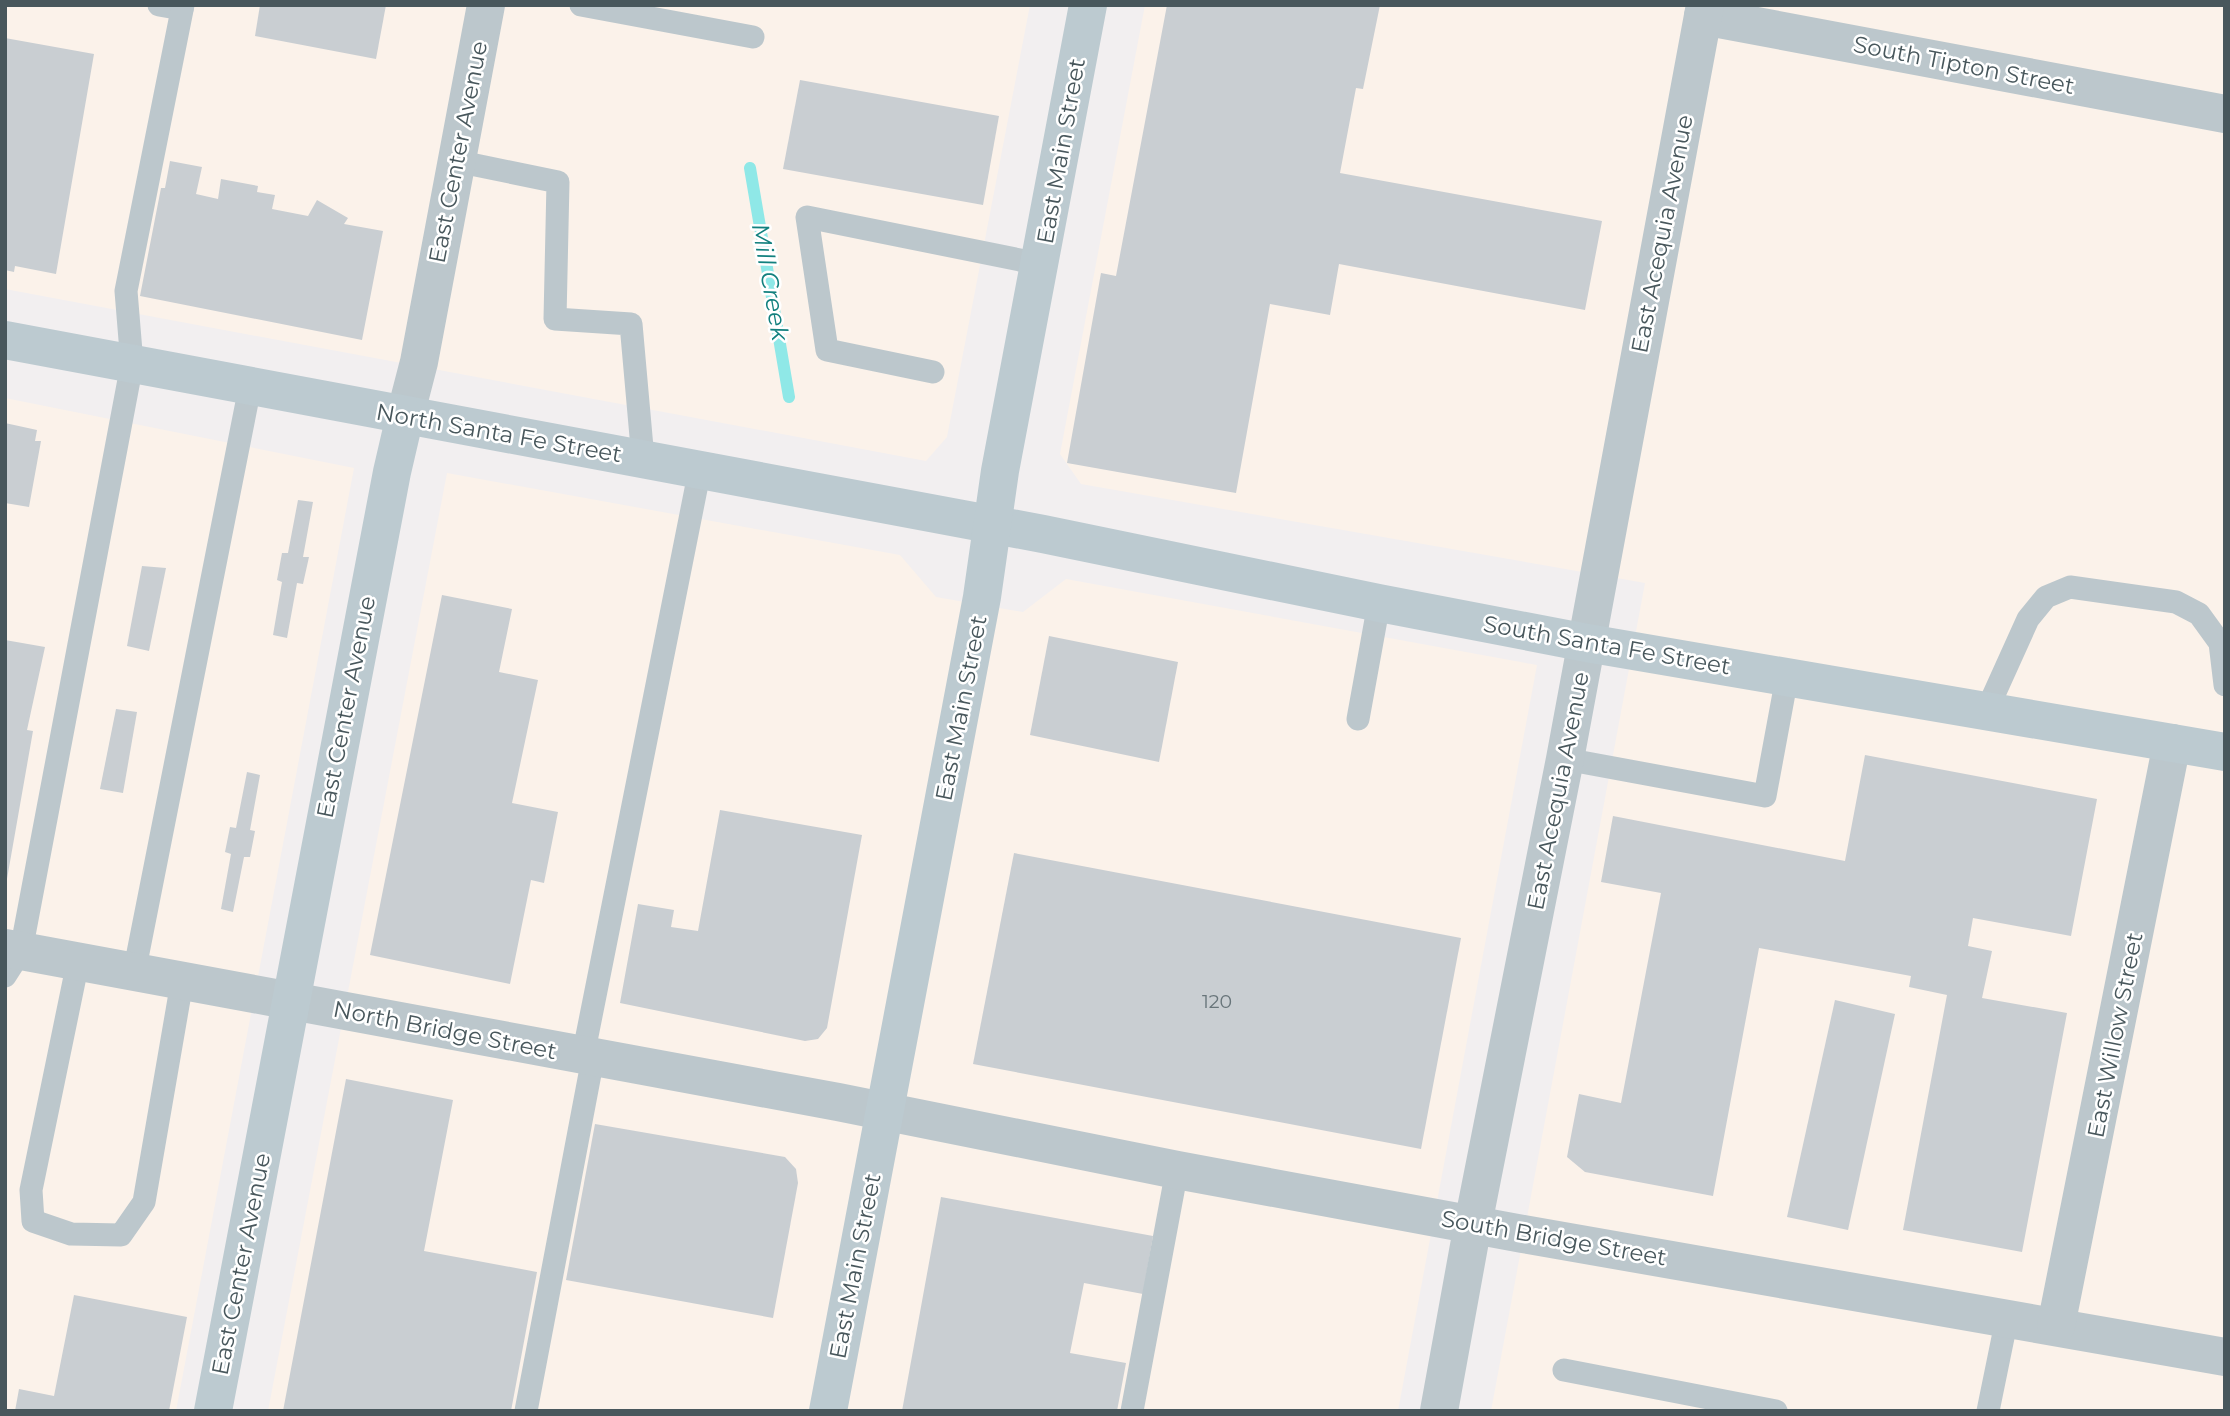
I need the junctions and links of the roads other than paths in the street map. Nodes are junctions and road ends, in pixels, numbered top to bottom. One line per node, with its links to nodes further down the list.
1 (159, 5): 5 (lane)
2 (486, 5): 9 (street, East Center Avenue)
3 (581, 5): 7 (lane)
4 (1088, 5): 10 (street, East Main Street)
5 (183, 7): 12 (lane)
6 (1704, 11): 8 (street, South Tipton Street); 20 (street, East Acequia Avenue)
7 (753, 37)
8 (2225, 114)
9 (456, 161): 15 (street, East Center Avenue); 16 (lane)
10 (1040, 264): 13 (lane); 18 (street, East Main Street)
11 (5, 340): 12 (street, North Santa Fe Street)
12 (132, 364): 14 (street, North Santa Fe Street); 28 (lane)
13 (933, 372)
14 (250, 387): 15 (street, North Santa Fe Street); 30 (lane)
15 (405, 416): 16 (street, North Santa Fe Street); 32 (street, East Center Avenue)
16 (643, 459): 17 (street, North Santa Fe Street)
17 (700, 469): 18 (street, North Santa Fe Street); 33 (lane)
18 (992, 524): 19 (street, South Santa Fe Street); 34 (street, East Main Street)
19 (1379, 603): 20 (street, South Santa Fe Street); 24 (lane)
20 (1587, 643): 21 (street, South Santa Fe Street); 27 (street, East Acequia Avenue)
21 (1787, 677): 23 (street, South Santa Fe Street); 27 (lane)
22 (2225, 685): 23 (lane)
23 (1986, 712): 25 (street, South Santa Fe Street)
24 (1358, 719)
25 (2172, 743): 26 (street, South Santa Fe Street); 38 (street, East Willow Street)
26 (2225, 752)
27 (1565, 759): 36 (street, East Acequia Avenue)
28 (10, 958): 29 (street, North Bridge Street)
29 (78, 962): 30 (street, North Bridge Street); 31 (lane)
30 (134, 972): 31 (street, North Bridge Street)
31 (182, 982): 32 (street, North Bridge Street)
32 (290, 1001): 33 (street, North Bridge Street); 41 (street, East Center Avenue)
33 (588, 1057): 34 (street, North Bridge Street); 42 (lane)
34 (884, 1111): 35 (street, South Bridge Street); 43 (street, East Main Street)
35 (1177, 1170): 36 (street, South Bridge Street); 44 (lane)
36 (1473, 1224): 37 (street, South Bridge Street); 45 (street, East Acequia Avenue)
37 (2007, 1318): 38 (street, South Bridge Street); 47 (lane)
38 (2056, 1326): 39 (street, South Bridge Street)
39 (2225, 1357)
40 (1564, 1370): 46 (lane)
41 (213, 1411)
42 (526, 1411)
43 (828, 1411)
44 (1132, 1411)
45 (1439, 1411)
46 (1776, 1411)
47 (1988, 1411)

